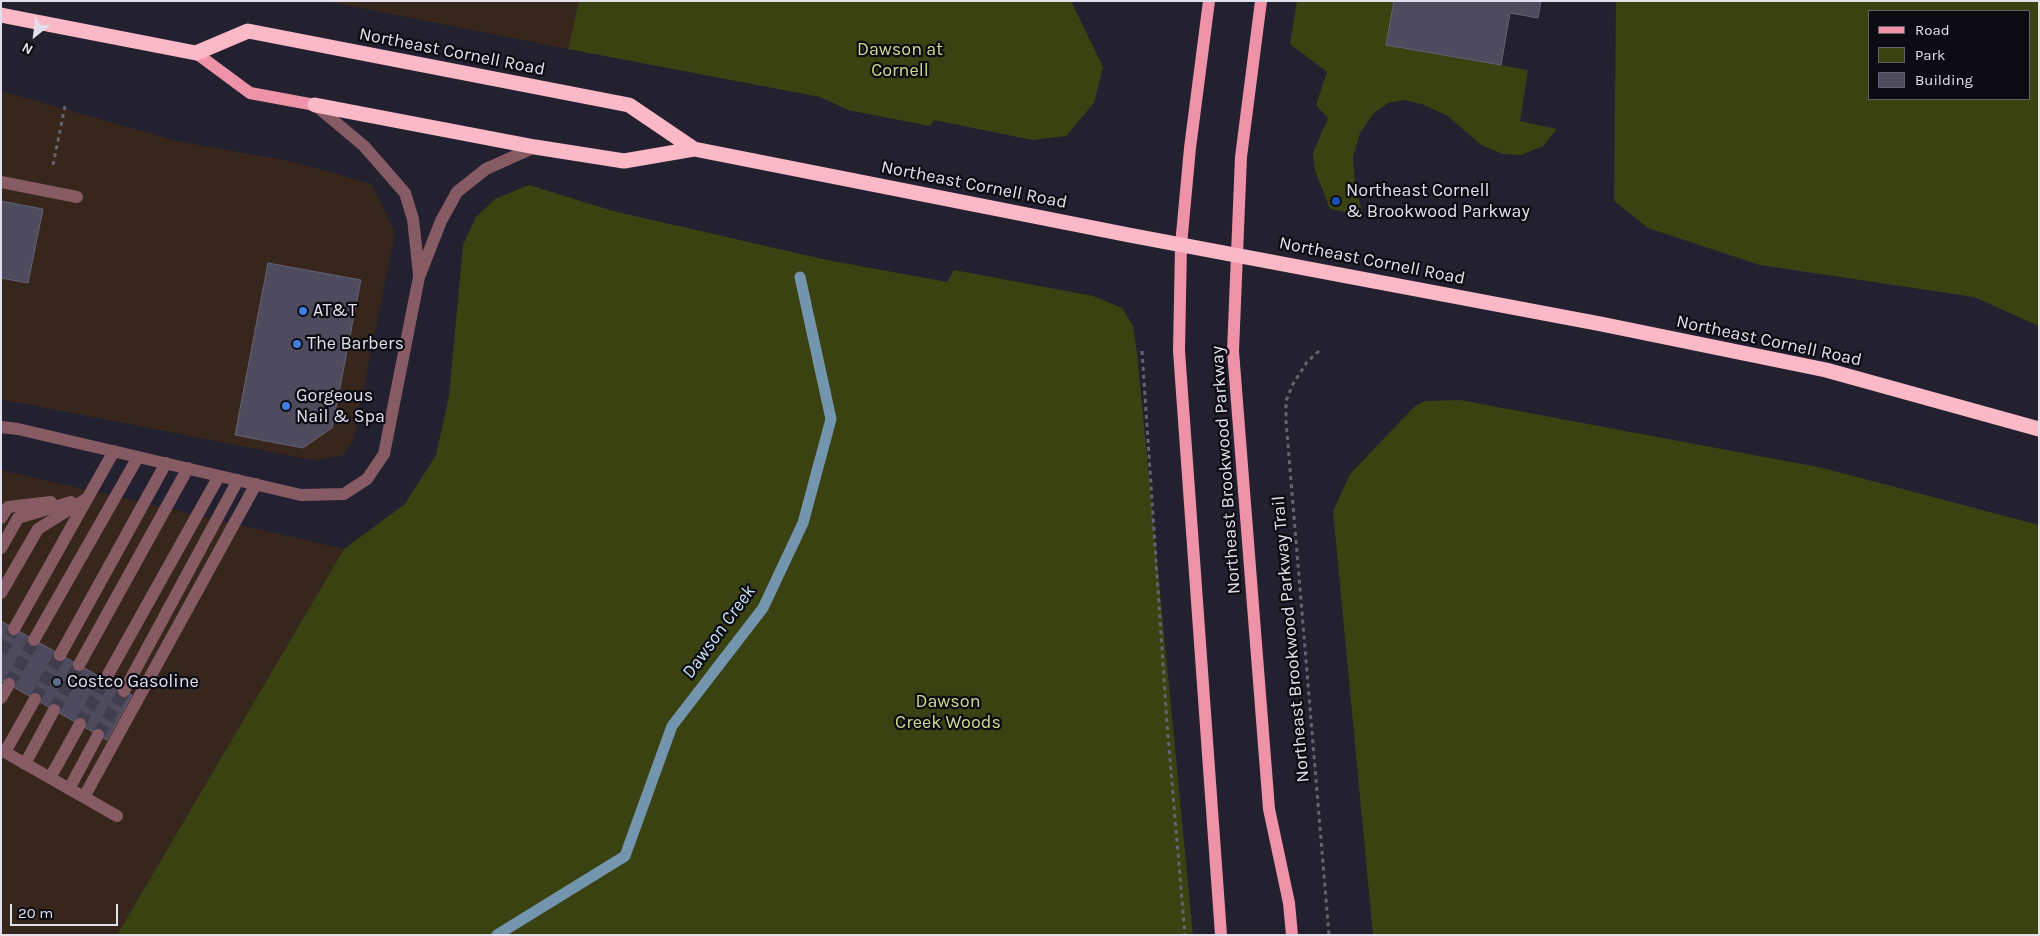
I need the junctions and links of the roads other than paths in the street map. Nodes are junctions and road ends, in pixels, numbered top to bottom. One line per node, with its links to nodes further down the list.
1 (1209, 1): 10 (main road)
2 (1262, 1): 11 (main road, Northeast Brookwood Parkway)
3 (1, 15): 4 (highway, Northeast Cornell Road)
4 (196, 53): 5 (main road, Northeast Cornell Road); 7 (highway, Northeast Cornell Road)
5 (315, 106): 6 (highway, Northeast Cornell Road); 12 (lane)
6 (535, 147): 7 (highway, Northeast Cornell Road); 12 (lane)
7 (694, 148): 10 (highway, Northeast Cornell Road)
8 (1, 182): 9 (lane)
9 (77, 197)
10 (1181, 245): 11 (highway, Northeast Cornell Road); 44 (main road)
11 (1236, 254): 14 (highway, Northeast Cornell Road); 45 (main road, Northeast Brookwood Parkway)
12 (419, 277): 21 (lane)
13 (1, 427): 15 (lane)
14 (2039, 429)
15 (114, 451): 16 (lane); 22 (lane)
16 (138, 457): 17 (lane); 27 (lane)
17 (166, 464): 18 (lane); 28 (lane)
18 (188, 468): 19 (lane); 29 (lane)
19 (219, 476): 20 (lane); 30 (lane)
20 (238, 480): 21 (lane); 32 (lane)
21 (256, 484): 42 (lane)
22 (88, 497): 23 (lane); 24 (lane); 25 (lane); 26 (lane)
23 (1, 518)
24 (1, 548)
25 (1, 592)
26 (14, 629)
27 (34, 640)
28 (60, 654)
29 (79, 665)
30 (105, 680)
31 (9, 684): 33 (lane)
32 (124, 691)
33 (1, 698)
34 (35, 699): 38 (lane)
35 (54, 710): 39 (lane)
36 (80, 724): 40 (lane)
37 (98, 735): 41 (lane)
38 (3, 751): 39 (lane)
39 (25, 764): 40 (lane)
40 (50, 778): 41 (lane)
41 (69, 789): 42 (lane)
42 (84, 797): 43 (lane)
43 (117, 816)
44 (1221, 935)
45 (1292, 935)

